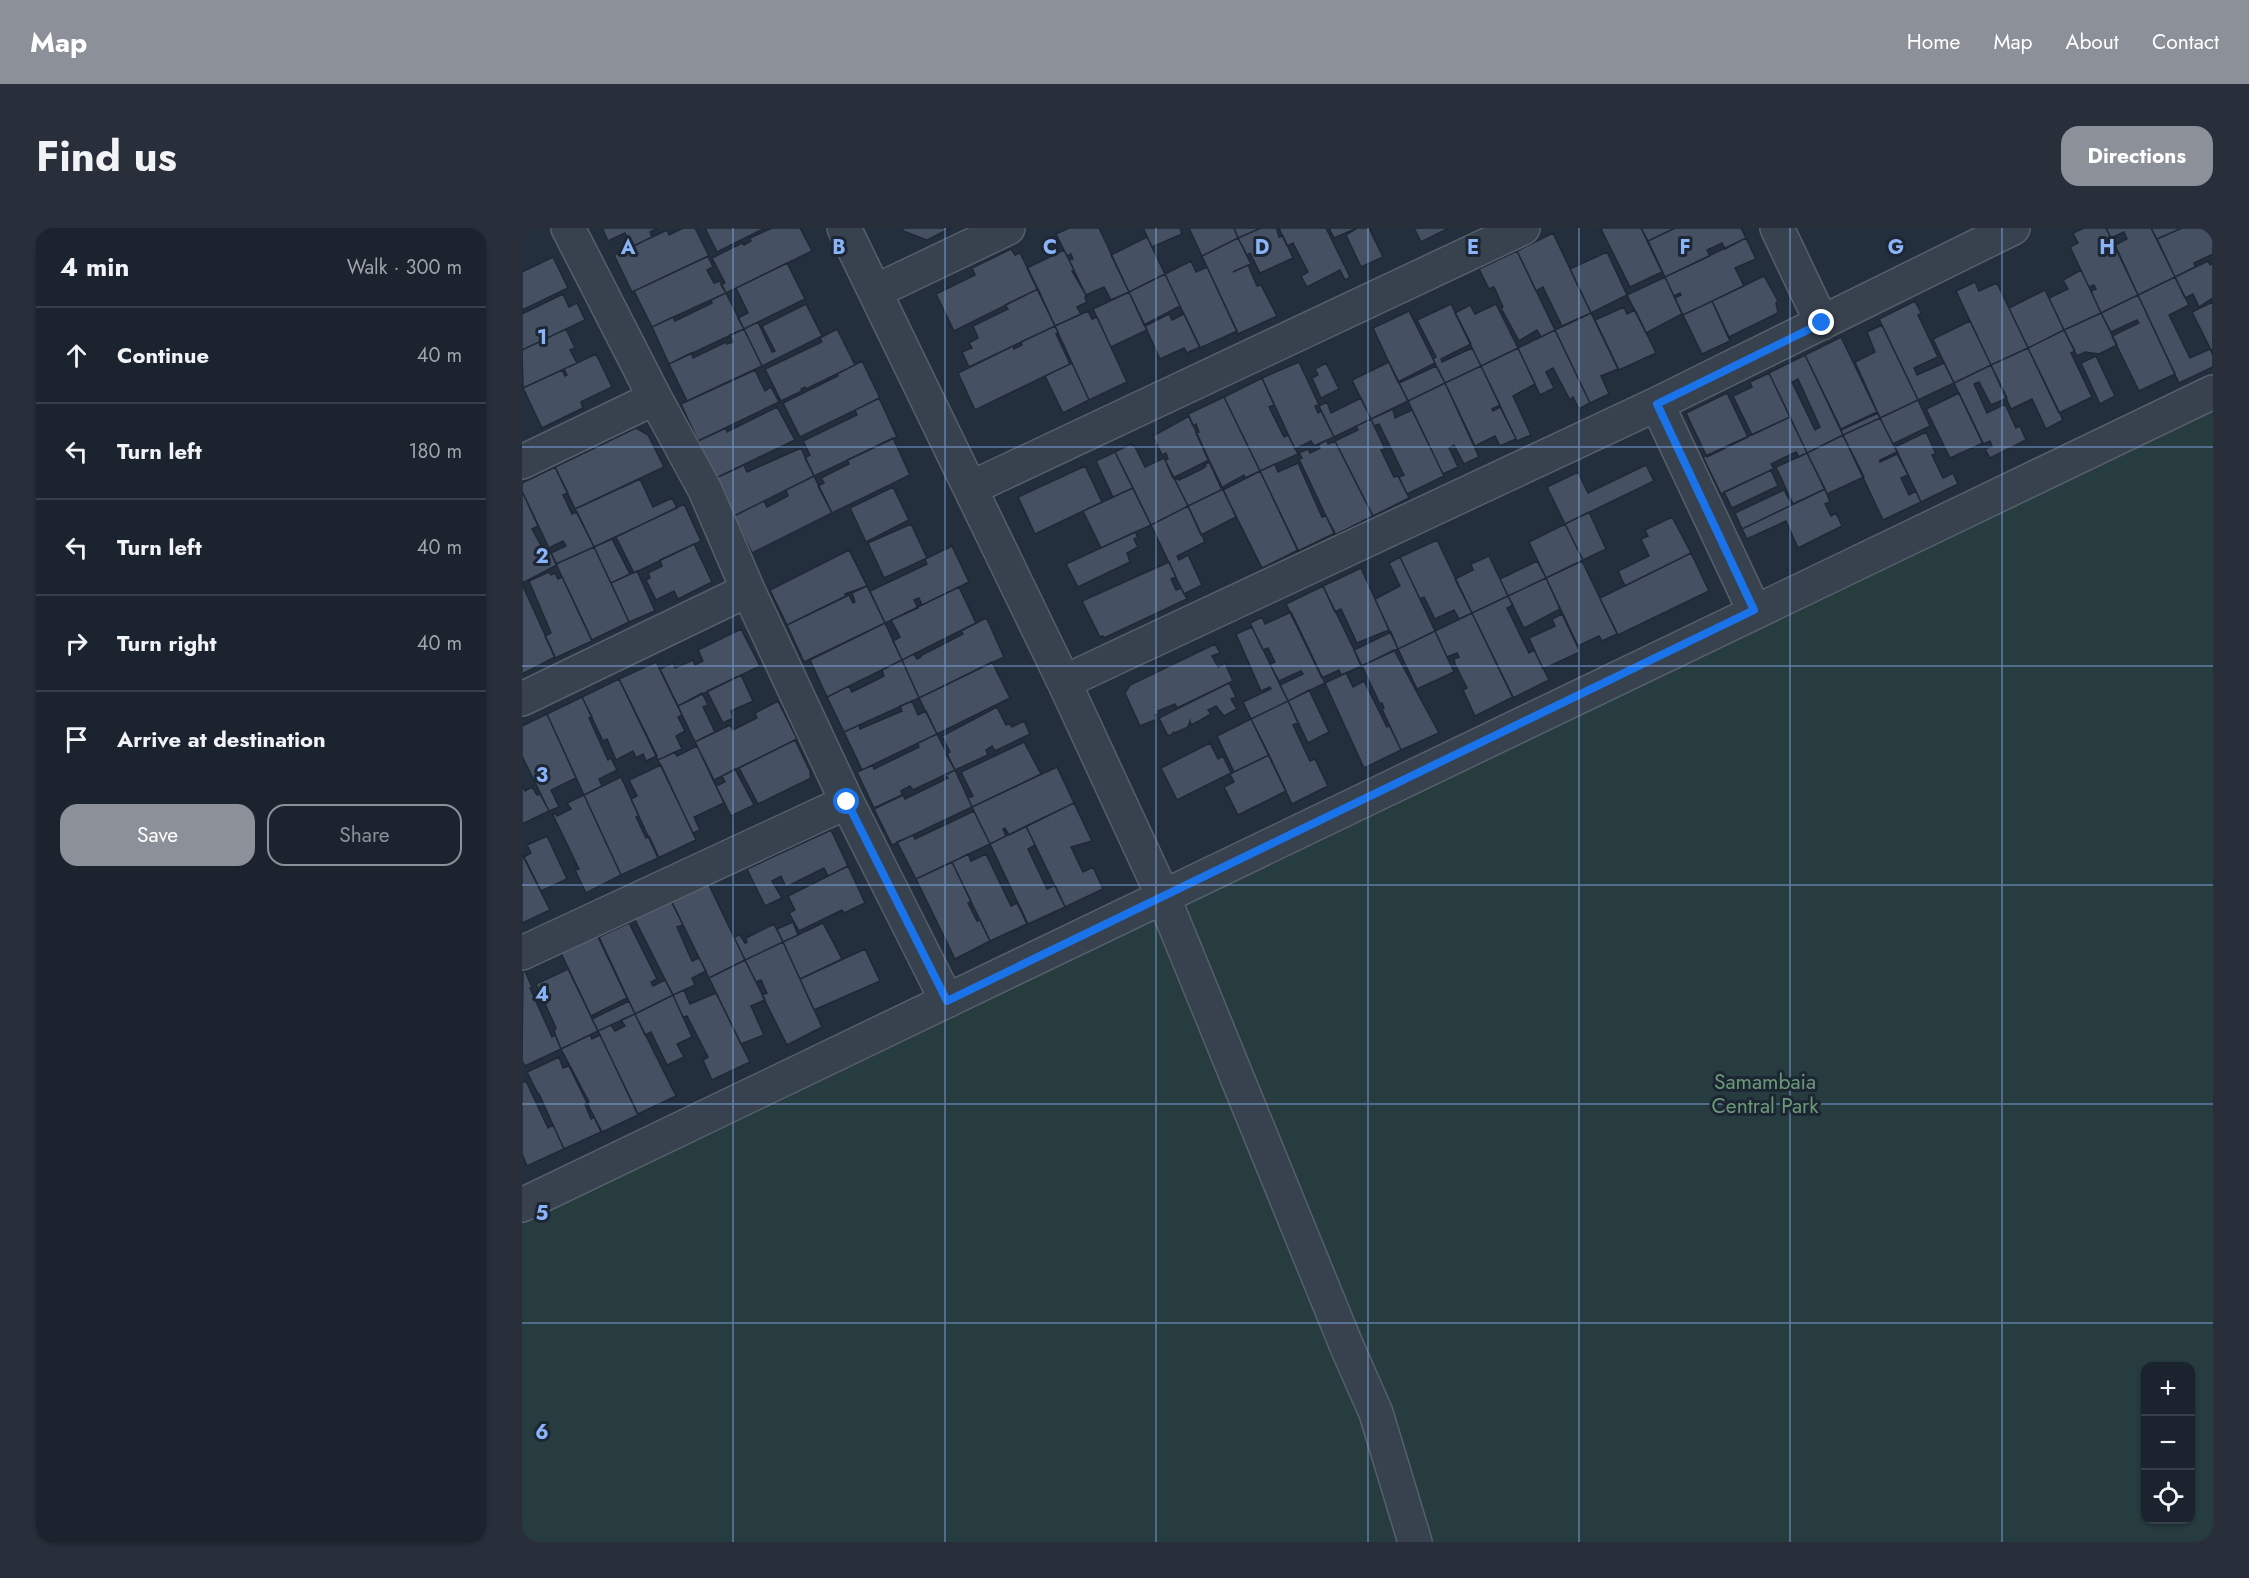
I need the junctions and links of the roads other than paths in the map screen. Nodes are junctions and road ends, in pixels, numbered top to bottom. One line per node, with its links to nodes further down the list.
1 (568, 228): 10 (street)
2 (844, 228): 7 (street)
3 (1008, 228): 7 (street)
4 (1523, 228): 13 (street)
5 (1777, 228): 8 (street)
6 (2013, 228): 8 (street)
7 (876, 291): 13 (street)
8 (1822, 323): 11 (street)
9 (2213, 392): 15 (street)
10 (655, 398): 12 (street); 14 (street)
11 (1657, 404): 15 (street); 16 (street)
12 (522, 462)
13 (971, 488): 16 (street)
14 (748, 590): 17 (street); 18 (street)
15 (1754, 610): 19 (street)
16 (1064, 682): 19 (street)
17 (522, 699)
18 (847, 802): 20 (street); 21 (street)
19 (1163, 896): 21 (street); 23 (street)
20 (522, 953)
21 (947, 1001): 22 (street)
22 (522, 1205)
23 (1415, 1542)

